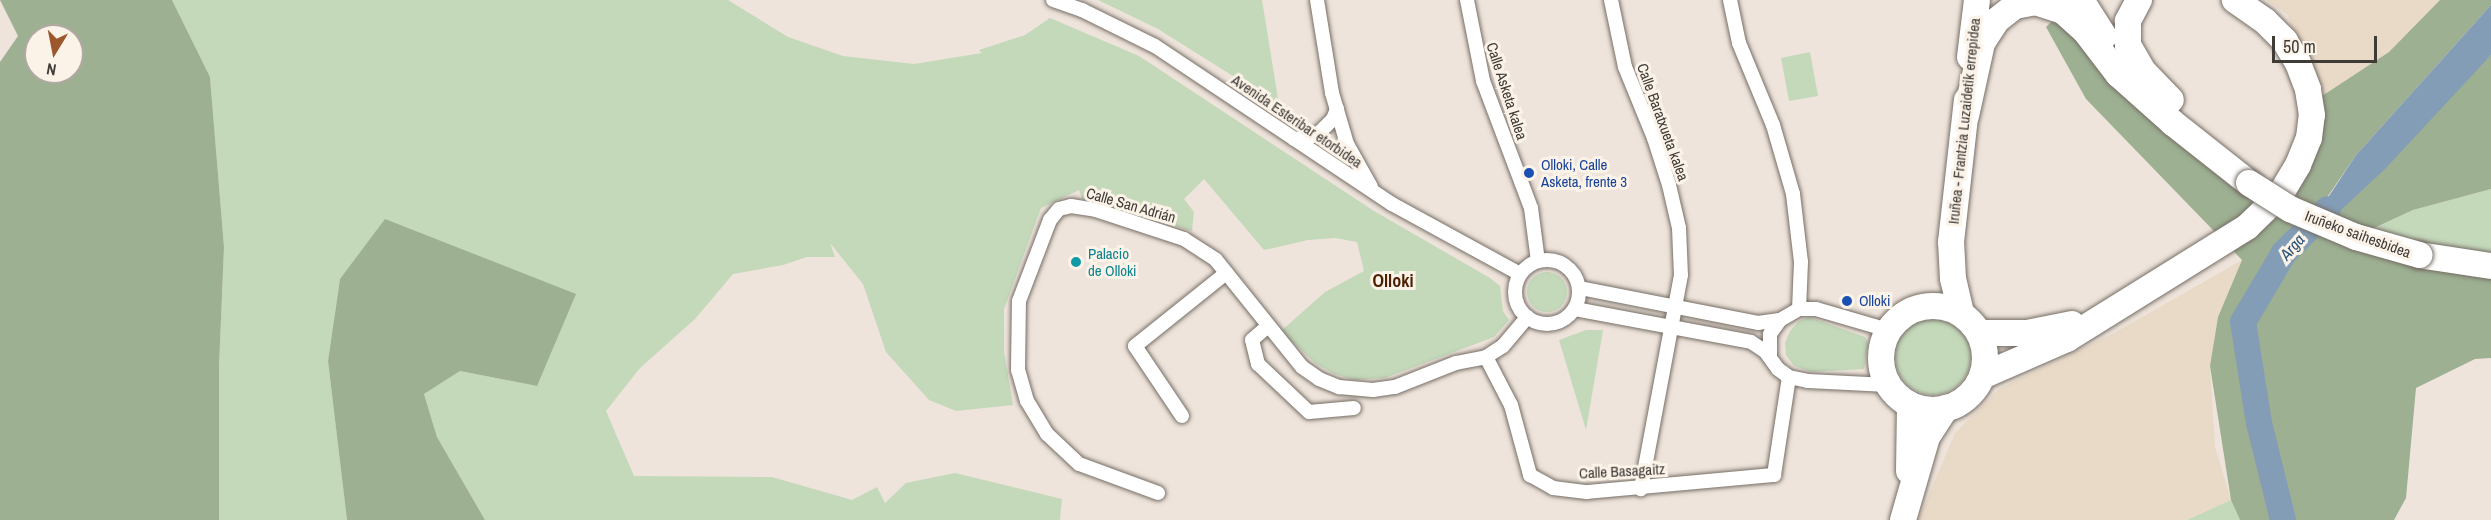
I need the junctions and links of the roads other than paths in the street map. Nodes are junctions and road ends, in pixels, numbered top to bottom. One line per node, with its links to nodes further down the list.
1 (1053, 0): 14 (street, Avenida Esteribar etorbidea)
2 (1317, 0): 12 (street)
3 (1467, 0): 19 (street, Calle Asketa kalea)
4 (1611, 0): 25 (street, Calle Baratxueta kalea)
5 (1730, 0): 27 (street)
6 (1977, 0): 13 (highway, Iruñea - Frantzia Luzaidetik errepidea)
7 (2081, 0): 11 (highway)
8 (2139, 0): 16 (highway)
9 (2218, 0): 15 (highway)
10 (2235, 0): 15 (highway)
11 (2154, 104): 13 (highway); 16 (highway, Iruñeko saihesbidea)
12 (1337, 109): 14 (street); 17 (street)
13 (1965, 116): 18 (highway, Iruñea - Frantzia Luzaidetik errepidea)
14 (1294, 138): 17 (street, Avenida Esteribar etorbidea)
15 (2298, 165): 30 (highway)
16 (2239, 176): 20 (highway, Iruñeko saihesbidea, bridge)
17 (1376, 193): 22 (street, Avenida Esteribar etorbidea)
18 (1951, 242): 24 (highway); 28 (highway)
19 (1538, 261): 22 (street); 23 (street)
20 (2491, 266)
21 (1226, 273): 32 (street, Calle San Adrián); 44 (street); 46 (street, Calle San Adrián)
22 (1520, 274): 29 (street)
23 (1580, 288): 25 (street); 26 (street)
24 (1925, 306): 28 (highway); 34 (highway)
25 (1675, 308): 31 (street); 33 (street, Calle Baratxueta kalea)
26 (1575, 309): 29 (street); 33 (street)
27 (1799, 309): 31 (street); 34 (street)
28 (1961, 313): 35 (highway)
29 (1527, 317): 36 (street, Calle San Adrián)
30 (2098, 317): 35 (highway); 38 (highway)
31 (1780, 320): 37 (street)
32 (1268, 326): 36 (street, Calle San Adrián); 42 (street)
33 (1671, 327): 37 (street); 45 (street, Calle Baratxueta kalea)
34 (1888, 330): 40 (highway)
35 (1979, 333): 38 (highway)
36 (1486, 357): 45 (street, Calle Basagaitz)
37 (1770, 357): 39 (street)
38 (1982, 376): 43 (highway)
39 (1789, 377): 40 (street); 45 (street, Calle Basagaitz)
40 (1888, 384): 41 (highway)
41 (1910, 405): 43 (highway); 47 (highway)
42 (1354, 408)
43 (1946, 408): 47 (highway)
44 (1182, 416)
45 (1641, 489)
46 (1158, 494)
47 (1906, 509)

